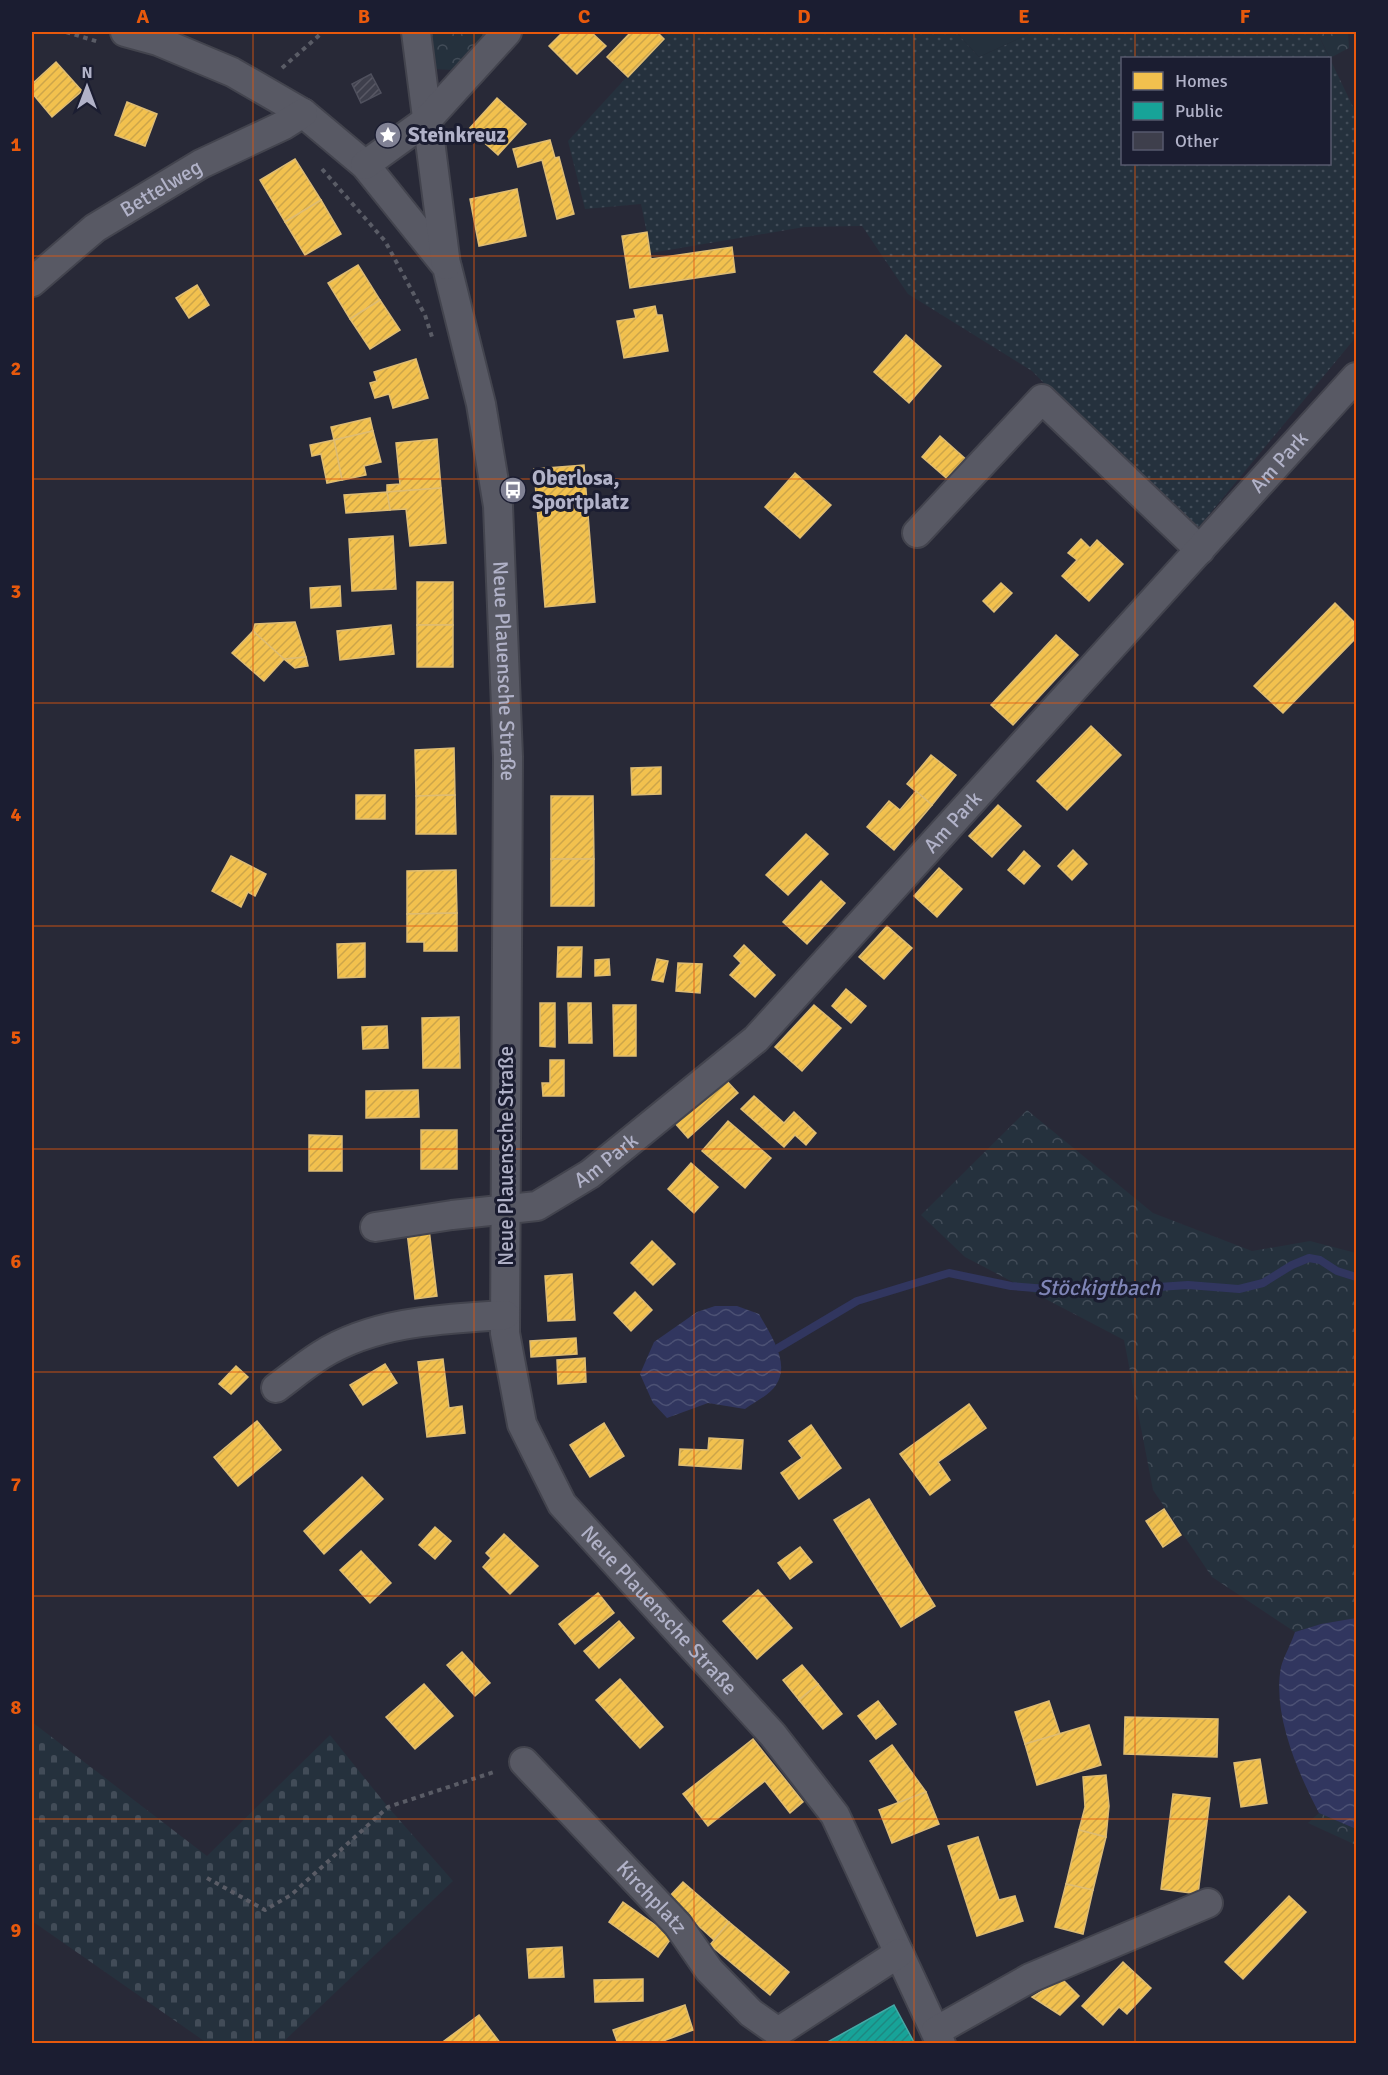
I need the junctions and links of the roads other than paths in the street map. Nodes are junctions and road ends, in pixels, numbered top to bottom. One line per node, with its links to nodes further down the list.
1 (125, 32): 4 (street, Neue Plauensche Straße)
2 (416, 32): 5 (street)
3 (507, 32): 5 (street)
4 (303, 113): 6 (street, Neue Plauensche Straße); 8 (street, Bettelweg)
5 (426, 121): 6 (street); 7 (street)
6 (365, 165): 7 (street, Neue Plauensche Straße)
7 (447, 267): 12 (street, Neue Plauensche Straße)
8 (32, 282)
9 (1356, 377): 11 (street, Am Park)
10 (917, 532): 11 (street)
11 (1200, 550): 12 (street, Am Park)
12 (505, 1211): 13 (street, Am Park); 14 (street, Neue Plauensche Straße)
13 (375, 1227)
14 (505, 1315): 15 (street); 18 (street, Neue Plauensche Straße)
15 (276, 1388)
16 (524, 1762): 20 (street, Kirchplatz)
17 (1208, 1903): 19 (street)
18 (899, 1953): 19 (street, Neue Plauensche Straße); 20 (street, Kirchplatz)
19 (938, 2037)
20 (781, 2038)

